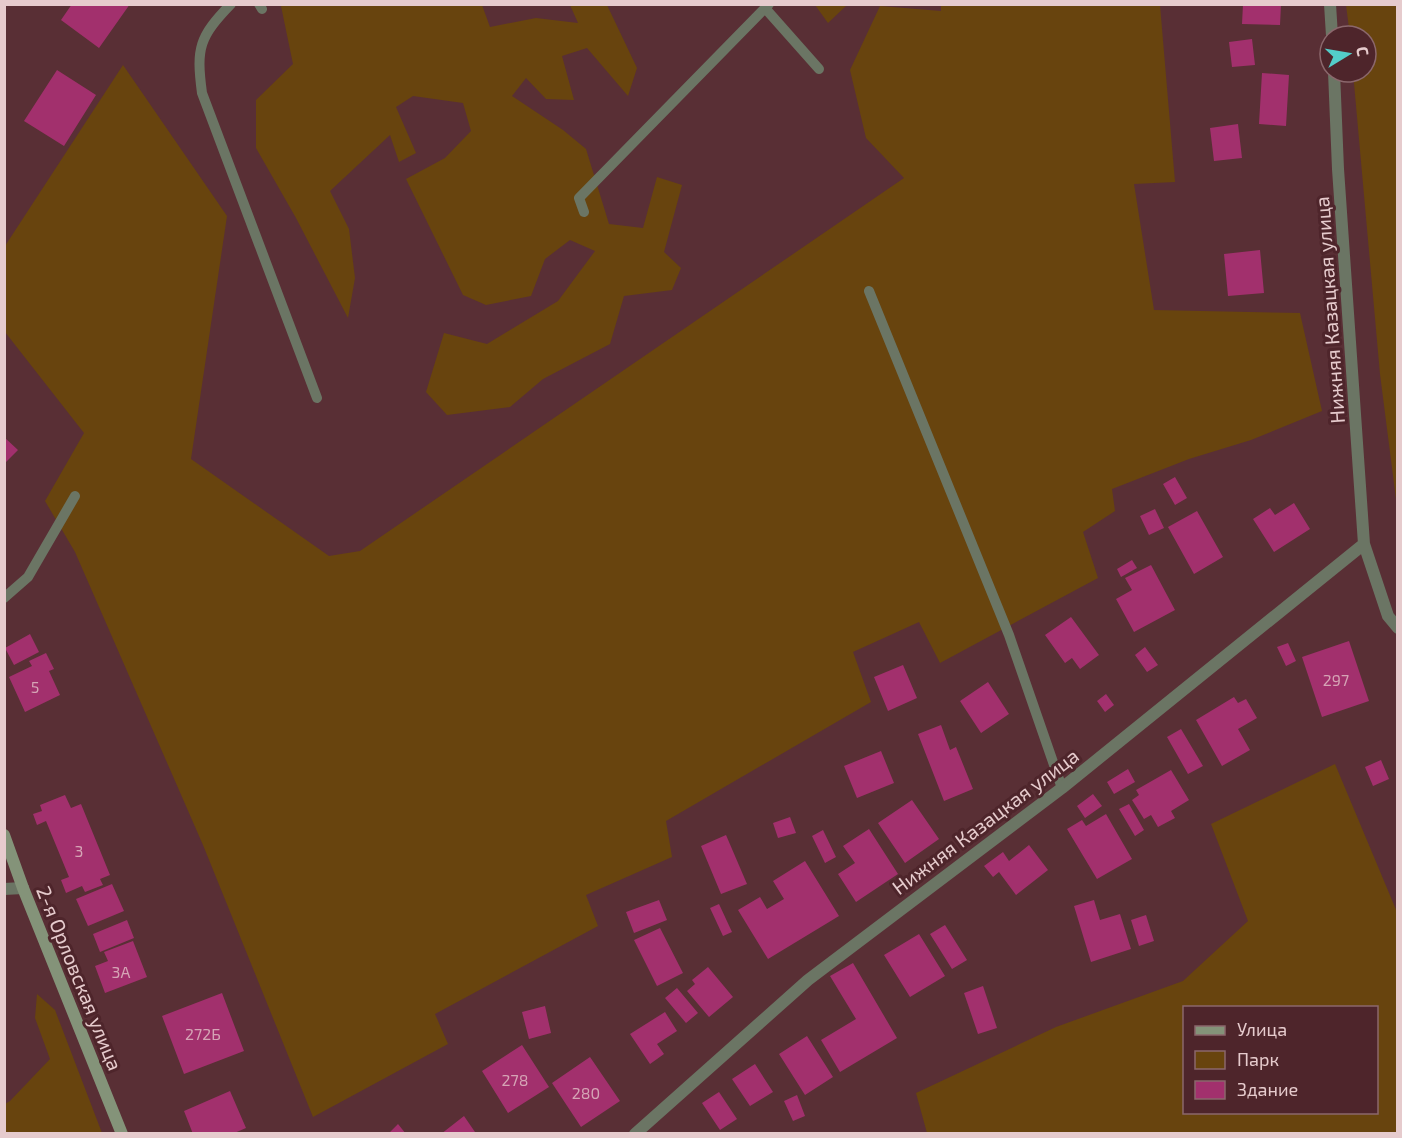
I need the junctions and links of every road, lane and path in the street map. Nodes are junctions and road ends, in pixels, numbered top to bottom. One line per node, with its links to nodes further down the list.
1 (231, 4): 9 (lane)
2 (1330, 4): 4 (street)
3 (767, 6): 5 (lane); 7 (lane)
4 (1331, 24)
5 (819, 69)
6 (1334, 84): 11 (street, Нижняя Казацкая улица)
7 (584, 212)
8 (869, 291): 14 (lane)
9 (317, 398)
10 (75, 496): 12 (lane)
11 (1365, 544): 13 (street, Нижняя Казацкая улица); 14 (street, Нижняя Казацкая улица)
12 (4, 598)
13 (1398, 628)
14 (1062, 788): 19 (street, Нижняя Казацкая улица)
15 (4, 835): 16 (street, 2-я Орловская улица)
16 (23, 888): 17 (street); 18 (street, 2-я Орловская улица)
17 (4, 889)
18 (122, 1134)
19 (635, 1134)

